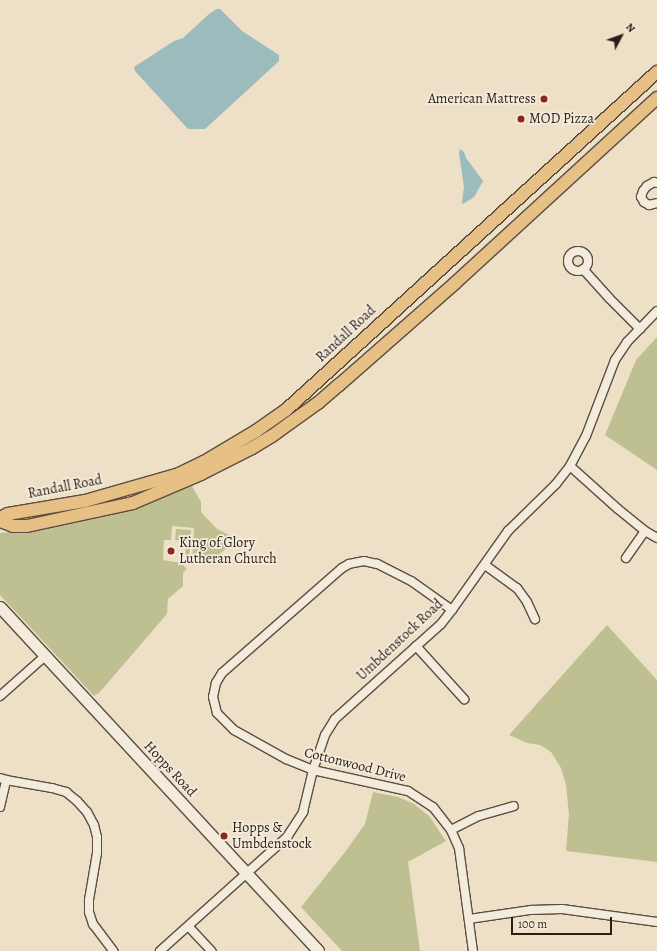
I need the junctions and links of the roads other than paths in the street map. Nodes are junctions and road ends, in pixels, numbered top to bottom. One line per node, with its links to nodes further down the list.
1 (657, 72): 9 (main road, Randall Road)
2 (657, 98): 9 (main road, Randall Road)
3 (657, 183): 4 (street)
4 (657, 203)
5 (583, 269): 7 (street)
6 (657, 311): 7 (street, Umbdenstock Road)
7 (640, 329): 8 (street, Umbdenstock Road)
8 (570, 466): 10 (street); 13 (street, Umbdenstock Road)
9 (0, 520)
10 (645, 531): 11 (street); 12 (street)
11 (657, 538)
12 (626, 558)
13 (485, 565): 15 (street, Umbdenstock Road); 16 (street)
14 (0, 607): 18 (main road, Hopps Road)
15 (452, 610): 17 (street, Umbdenstock Road); 21 (street, Cottonwood Drive)
16 (535, 619)
17 (416, 646): 20 (street); 21 (street, Umbdenstock Road)
18 (45, 656): 19 (street); 26 (main road, Hopps Road)
19 (0, 696)
20 (464, 699)
21 (313, 770): 25 (street, Cottonwood Drive); 26 (street, Umbdenstock Road)
22 (3, 779): 24 (street); 30 (street)
23 (514, 806): 25 (street)
24 (0, 807)
25 (451, 830): 27 (street, Cottonwood Drive)
26 (246, 873): 29 (street, Umbdenstock Road); 33 (main road, Hopps Road)
27 (469, 919): 28 (street); 34 (street, Cottonwood Drive)
28 (657, 922)
29 (189, 927): 31 (street, Umbdenstock Road); 32 (street)
30 (113, 951)
31 (160, 951)
32 (211, 951)
33 (318, 951)
34 (473, 951)

